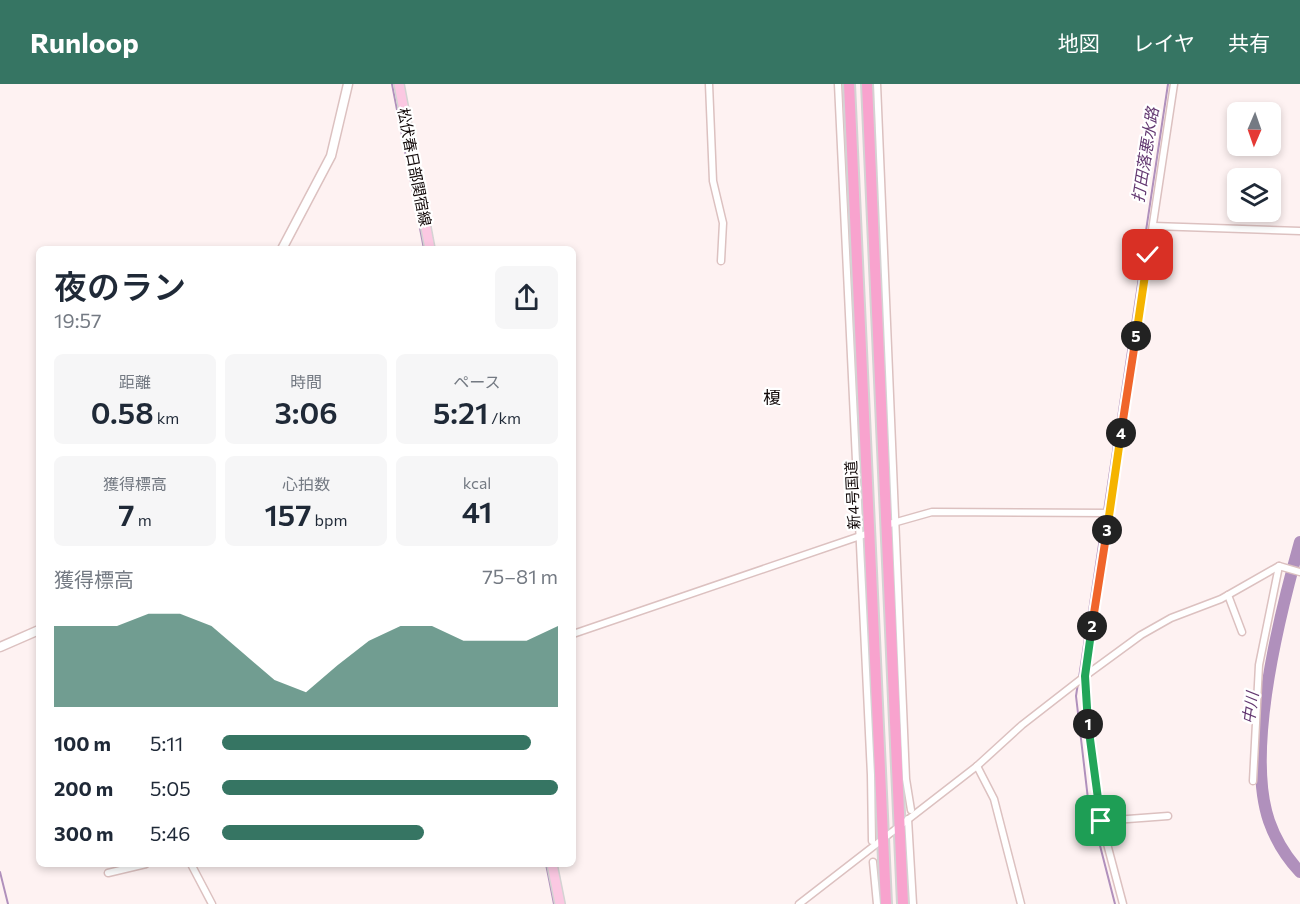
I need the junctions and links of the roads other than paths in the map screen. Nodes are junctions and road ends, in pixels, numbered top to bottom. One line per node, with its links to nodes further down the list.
1 (348, 84): 11 (main road)
2 (399, 84): 12 (main road, 松伏春日部関宿線)
3 (709, 84): 13 (street)
4 (838, 84): 16 (street)
5 (849, 84): 16 (highway, 新4号国道)
6 (867, 84): 15 (highway, 新4号国道)
7 (877, 84): 15 (street)
8 (1174, 84): 9 (street)
9 (1153, 226): 10 (street); 14 (street)
10 (1300, 231)
11 (284, 246)
12 (429, 246)
13 (722, 261)
14 (1109, 513): 15 (street); 24 (street)
15 (891, 523): 26 (highway, 新4号国道)
16 (864, 535): 22 (street); 33 (highway, 新4号国道)
17 (1279, 566): 18 (street); 19 (street); 27 (street)
18 (1300, 572)
19 (1228, 595): 21 (street); 24 (street)
20 (36, 631): 23 (main road)
21 (1242, 632)
22 (576, 633)
23 (0, 647)
24 (1085, 676): 25 (street); 31 (street)
25 (977, 766): 30 (street); 45 (street)
26 (901, 769): 28 (street); 32 (highway, 新4号国道)
27 (1253, 781)
28 (910, 810)
29 (1168, 816): 31 (street)
30 (908, 819): 32 (street); 44 (street)
31 (1101, 821): 46 (street)
32 (899, 826): 33 (street); 43 (highway, 新4号国道)
33 (877, 840): 39 (highway, 新4号国道); 42 (street)
34 (873, 862): 39 (street)
35 (133, 867): 38 (street)
36 (193, 867): 40 (street)
37 (553, 867): 41 (main road)
38 (108, 873)
39 (881, 903)
40 (212, 904)
41 (560, 904)
42 (799, 904)
43 (903, 904)
44 (913, 904)
45 (1021, 904)
46 (1123, 904)

